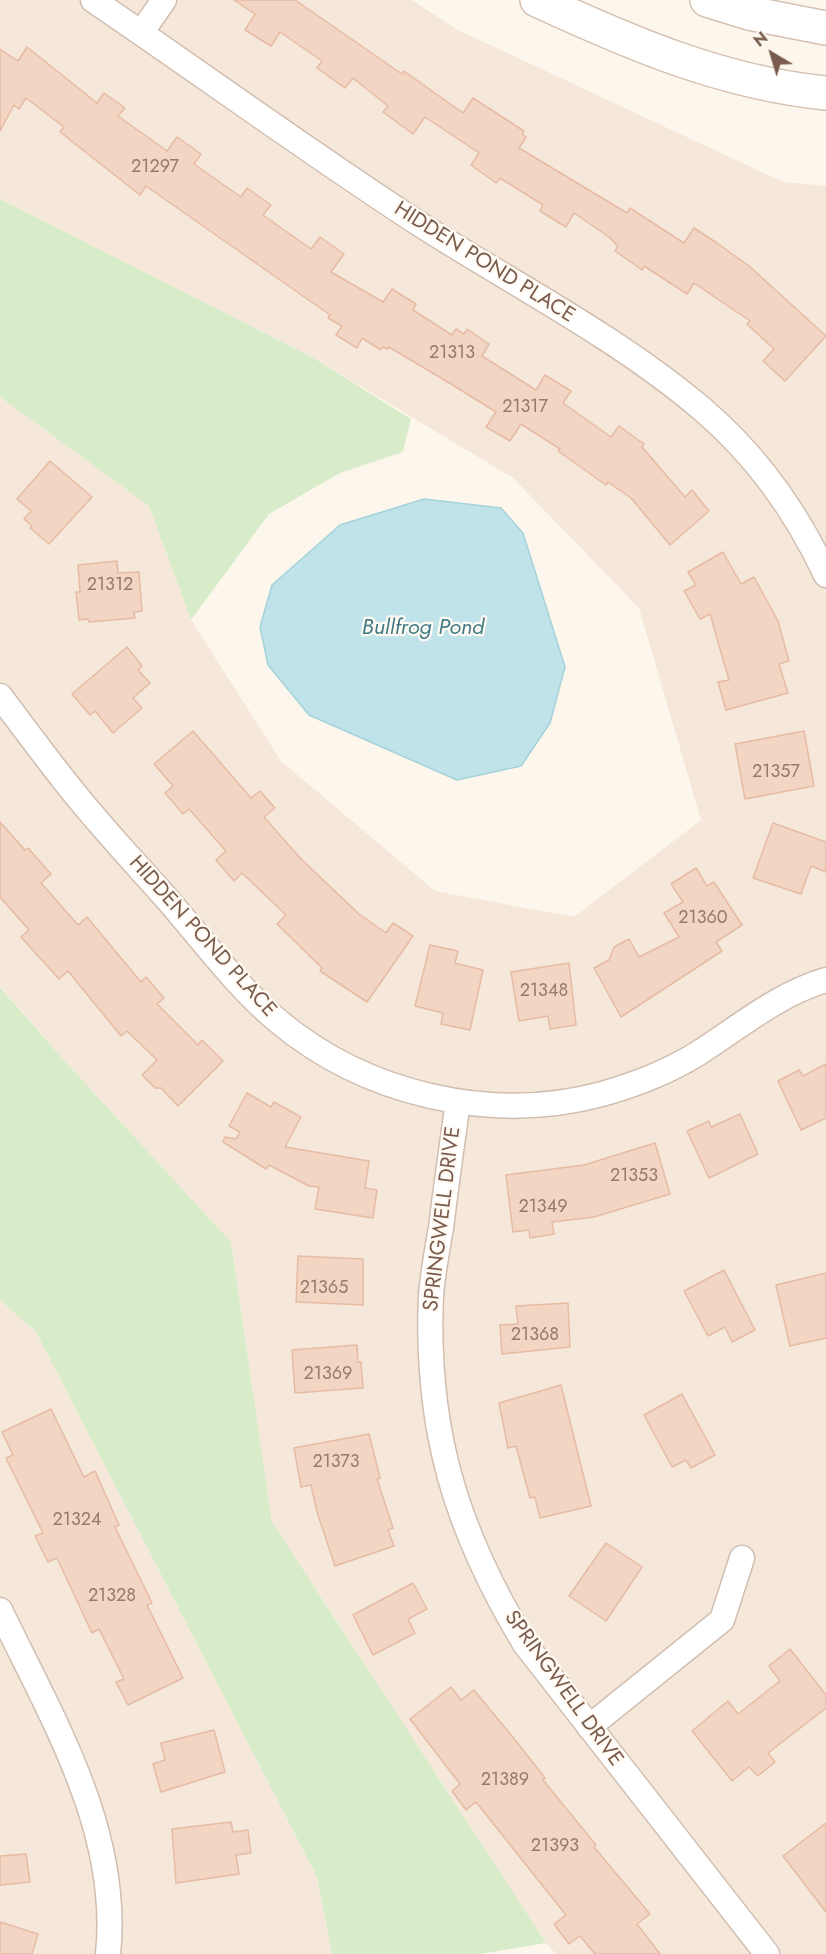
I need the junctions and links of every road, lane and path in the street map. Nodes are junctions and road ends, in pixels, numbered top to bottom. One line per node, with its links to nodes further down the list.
1 (93, 0): 6 (street, HIDDEN POND PLACE)
2 (164, 0): 6 (street)
3 (537, 0): 7 (main road)
4 (708, 0): 5 (main road)
5 (826, 28)
6 (141, 33): 8 (street, HIDDEN POND PLACE)
7 (826, 93)
8 (826, 575)
9 (0, 696): 11 (street, HIDDEN POND PLACE)
10 (826, 980): 11 (street, HIDDEN POND PLACE)
11 (458, 1102): 14 (street, SPRINGWELL DRIVE)
12 (742, 1558): 14 (street)
13 (0, 1610): 15 (street)
14 (589, 1727): 16 (street, SPRINGWELL DRIVE)
15 (108, 1954)
16 (767, 1954)

